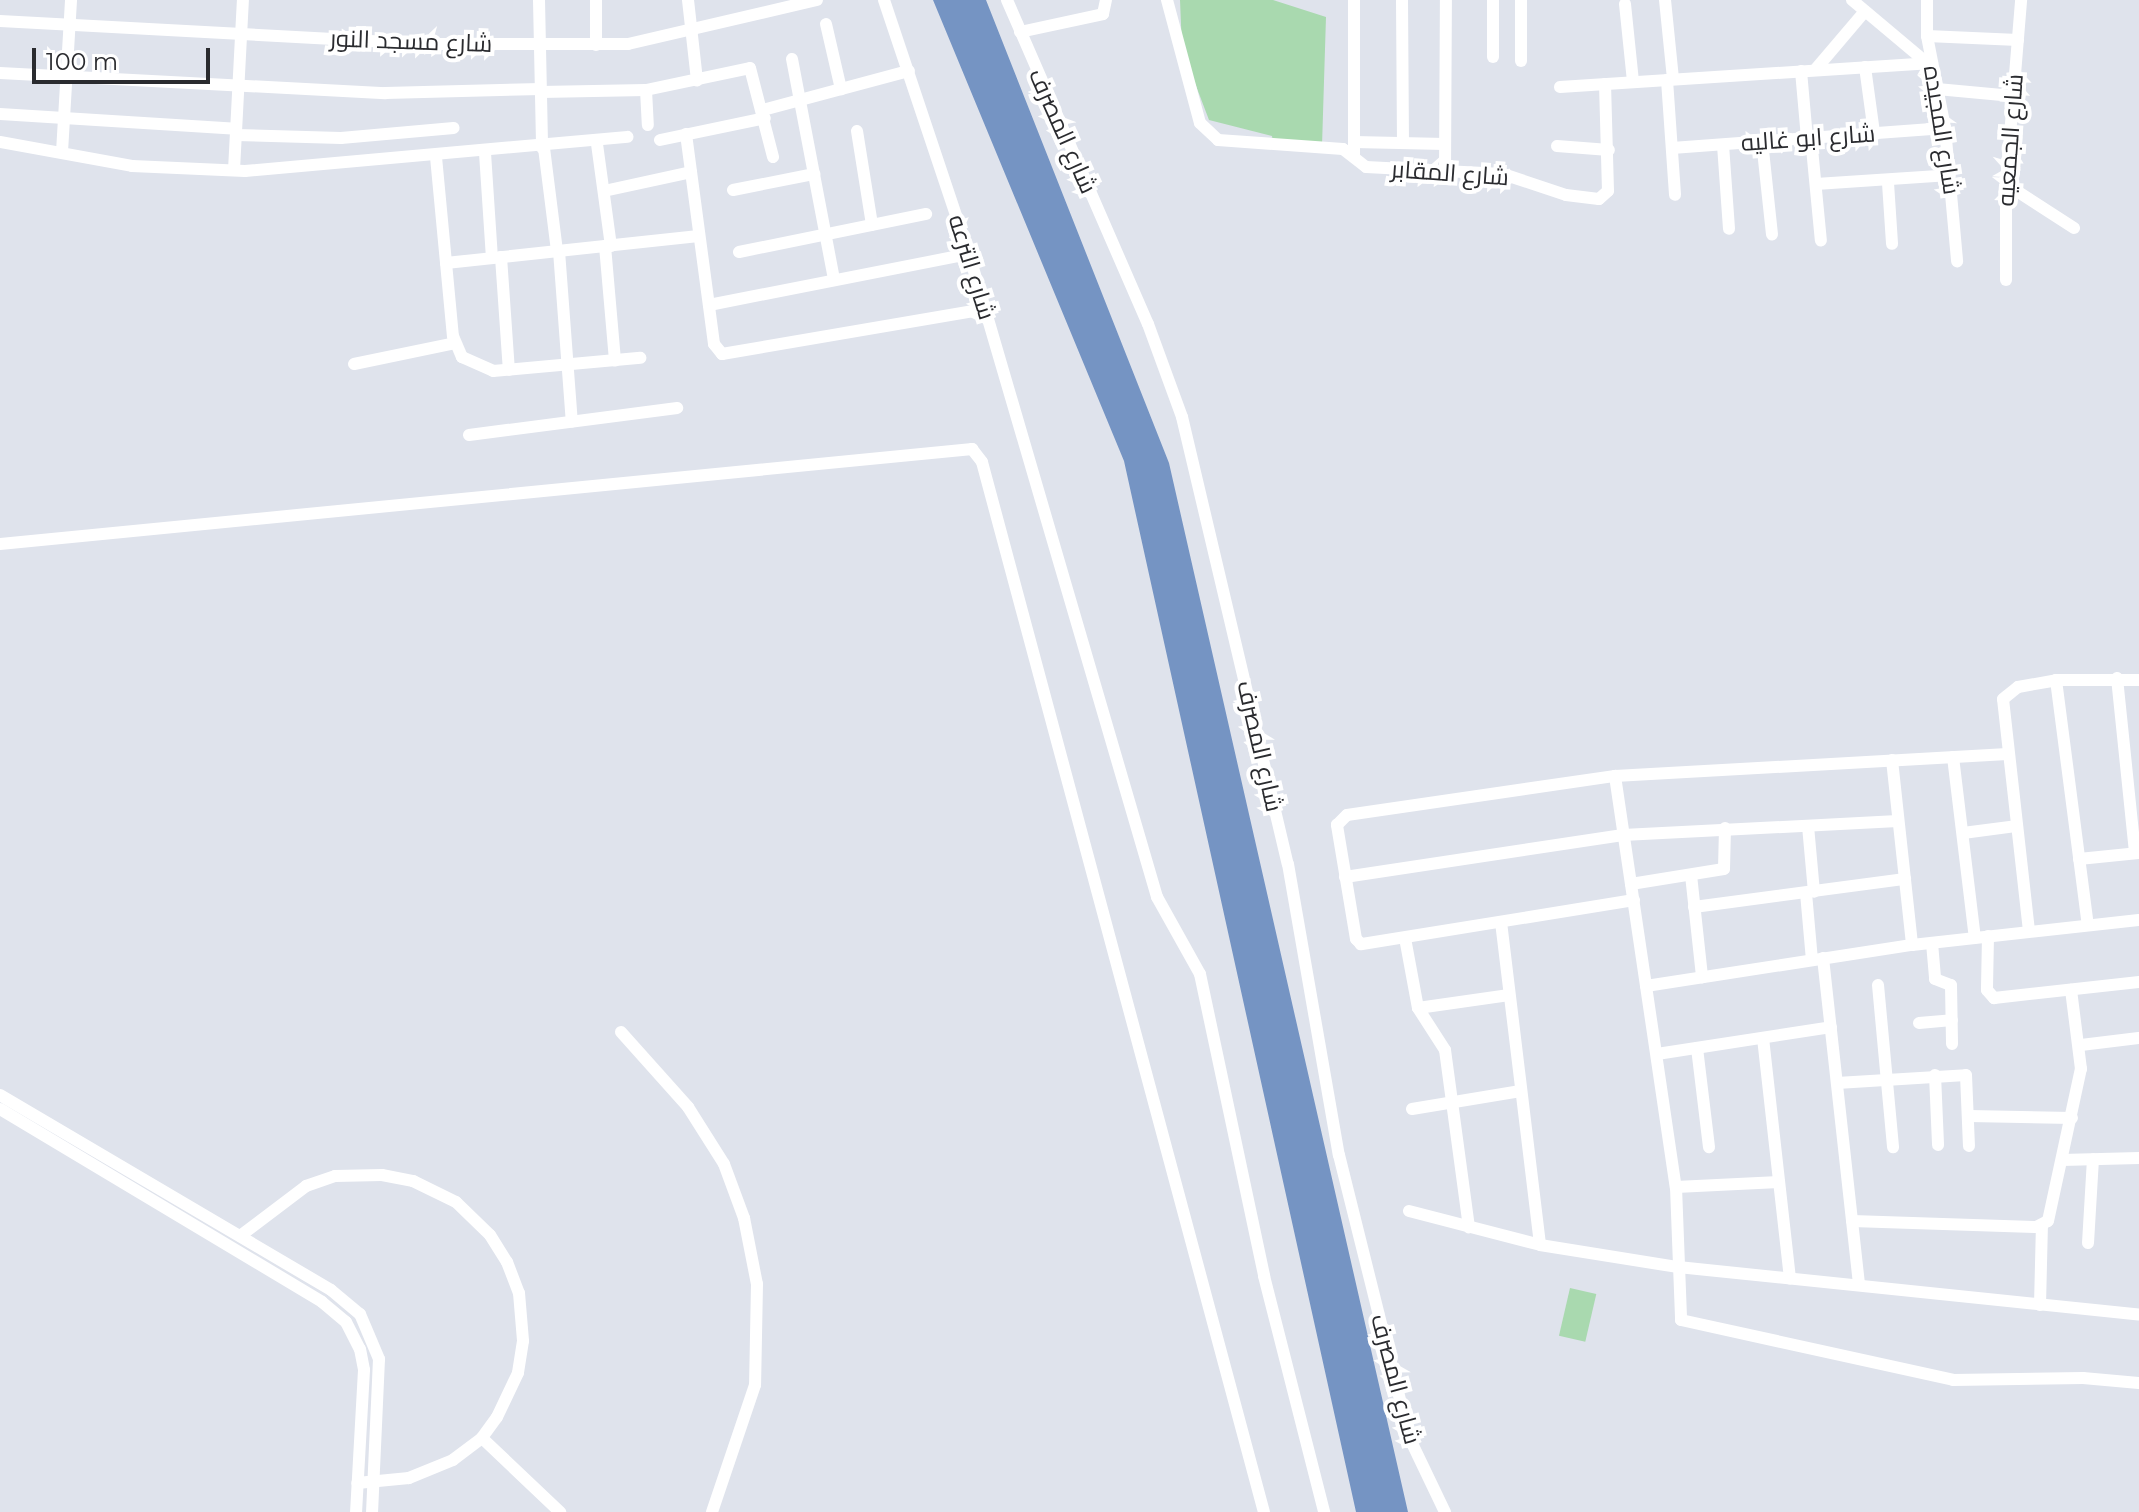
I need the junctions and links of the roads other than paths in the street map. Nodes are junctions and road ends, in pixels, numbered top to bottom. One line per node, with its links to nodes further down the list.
1 (71, 0): 23 (street)
2 (243, 0): 27 (street)
3 (539, 0): 30 (street)
4 (596, 0): 31 (street)
5 (688, 0): 25 (street)
6 (817, 0): 25 (street, شارع مسجد النور)
7 (884, 0): 38 (street, شارع الترعه)
8 (1007, 0): 26 (street, شارع المصرف)
9 (1106, 0): 26 (street)
10 (1167, 0): 76 (street, شارع المقابر)
11 (1354, 0): 76 (street)
12 (1402, 0): 69 (street)
13 (1446, 0): 71 (street)
14 (1493, 0): 32 (street)
15 (1521, 0): 34 (street)
16 (1665, 0): 43 (street)
17 (1852, 0): 21 (street)
18 (1927, 0): 28 (street, شارع المجيده)
19 (2021, 0): 29 (street, شارع الجمعيه)
20 (1625, 4): 44 (street)
21 (1865, 11): 35 (street); 37 (street)
22 (0, 21): 23 (street, شارع مسجد النور)
23 (70, 24): 27 (street, شارع مسجد النور); 41 (street)
24 (826, 24): 48 (street)
25 (692, 32): 31 (street, شارع مسجد النور); 42 (street)
26 (1020, 32): 212 (street, شارع المصرف)
27 (241, 34): 30 (street, شارع مسجد النور); 46 (street)
28 (1927, 36): 29 (street); 35 (street, شارع المجيده)
29 (2018, 40): 52 (street, شارع الجمعيه)
30 (539, 44): 31 (street, شارع مسجد النور); 50 (street)
31 (596, 45)
32 (1493, 57)
33 (792, 59): 53 (street)
34 (1521, 61)
35 (1929, 63): 36 (street); 49 (street, شارع المجيده)
36 (1865, 67): 37 (street); 62 (street)
37 (1815, 70): 39 (street)
38 (909, 71): 48 (street); 105 (street, شارع الترعه)
39 (1801, 71): 43 (street); 65 (street)
40 (0, 73): 41 (street)
41 (67, 76): 46 (street); 56 (street)
42 (697, 80): 51 (street); 55 (street)
43 (1670, 80): 44 (street); 75 (street)
44 (1633, 82): 45 (street)
45 (1605, 84): 47 (street); 77 (street)
46 (239, 86): 50 (street); 61 (street)
47 (1560, 87)
48 (841, 89): 53 (street)
49 (1937, 89): 52 (street); 59 (street, شارع المجيده)
50 (541, 90): 51 (street); 74 (street)
51 (646, 90): 57 (street)
52 (2013, 96): 89 (street, شارع الجمعيه)
53 (801, 100): 55 (street); 85 (street)
54 (0, 114): 56 (street)
55 (764, 114): 63 (street); 81 (street)
56 (64, 118): 61 (street); 78 (street)
57 (648, 125)
58 (454, 128): 61 (street)
59 (1945, 128): 62 (street, شارع ابو غاليه); 86 (street, شارع المجيده)
60 (857, 131): 94 (street)
61 (236, 132): 82 (street)
62 (1874, 133): 65 (street, شارع ابو غاليه)
63 (686, 134): 66 (street); 83 (street)
64 (627, 137): 70 (street)
65 (1809, 138): 67 (street, شارع ابو غاليه); 88 (street)
66 (660, 140)
67 (1762, 141): 72 (street, شارع ابو غاليه); 97 (street)
68 (0, 142): 78 (street)
69 (1403, 143): 71 (street); 76 (street)
70 (597, 144): 74 (street); 91 (street)
71 (1445, 144): 84 (street)
72 (1723, 145): 75 (street, شارع ابو غاليه); 96 (street)
73 (1557, 146): 77 (street)
74 (543, 148): 79 (street); 103 (street)
75 (1672, 148): 92 (street)
76 (1354, 149): 84 (street, شارع المقابر)
77 (1609, 150): 84 (street, شارع المقابر)
78 (62, 152): 82 (street)
79 (485, 153): 80 (street); 106 (street)
80 (436, 157): 82 (street); 108 (street)
81 (773, 157)
82 (234, 170)
83 (691, 172): 91 (street); 99 (street)
84 (1445, 172)
85 (814, 174): 90 (street); 98 (street)
86 (1950, 175): 87 (street); 107 (street, شارع المجيده)
87 (1888, 183): 88 (street); 101 (street)
88 (1816, 184): 100 (street)
89 (2006, 184): 95 (street); 110 (street, شارع الجمعيه)
90 (733, 190)
91 (604, 191): 102 (street)
92 (1675, 195)
93 (926, 214): 94 (street)
94 (872, 225): 98 (street)
95 (2074, 228)
96 (1729, 229)
97 (1772, 234)
98 (826, 235): 104 (street); 109 (street)
99 (699, 236): 102 (street); 111 (street)
100 (1821, 241)
101 (1892, 244)
102 (608, 246): 103 (street); 115 (street)
103 (558, 251): 106 (street); 117 (street)
104 (739, 252)
105 (969, 254): 109 (street); 112 (street, شارع الترعه)
106 (496, 258): 108 (street); 118 (street)
107 (1957, 261)
108 (446, 263): 113 (street)
109 (834, 280): 111 (street)
110 (2006, 280)
111 (709, 305): 112 (street)
112 (985, 309): 211 (street, شارع الترعه)
113 (455, 343): 116 (street); 118 (street)
114 (640, 358): 115 (street)
115 (615, 361): 117 (street)
116 (354, 364)
117 (568, 365): 118 (street); 120 (street)
118 (509, 370)
119 (677, 408): 120 (street)
120 (572, 422): 121 (street)
121 (469, 435)
122 (0, 544): 210 (street)
123 (2117, 678): 124 (street); 125 (street); 136 (street)
124 (2056, 680): 126 (street); 137 (street)
125 (2139, 680)
126 (2007, 754): 127 (street); 132 (street)
127 (1953, 757): 128 (street); 134 (street)
128 (1892, 760): 129 (street); 130 (street)
129 (1615, 776): 135 (street); 139 (street)
130 (1898, 821): 131 (street); 140 (street)
131 (1808, 826): 133 (street); 142 (street)
132 (2016, 826): 134 (street); 148 (street)
133 (1725, 828): 135 (street); 138 (street)
134 (1963, 833): 149 (street)
135 (1623, 835): 139 (street); 141 (street)
136 (2137, 853): 137 (street)
137 (2079, 859): 147 (street)
138 (1691, 875): 141 (street); 144 (street)
139 (1345, 877): 150 (street)
140 (1905, 879): 142 (street); 152 (street)
141 (1631, 884): 143 (street)
142 (1810, 892): 144 (street); 153 (street)
143 (1634, 900): 146 (street); 157 (street)
144 (1694, 907): 154 (street)
145 (2139, 920): 147 (street)
146 (1501, 922): 150 (street); 159 (street)
147 (2088, 925): 148 (street)
148 (2029, 931): 149 (street)
149 (1982, 937): 151 (street); 158 (street)
150 (1405, 938): 160 (street)
151 (1932, 943): 152 (street); 161 (street)
152 (1912, 945): 153 (street)
153 (1817, 959): 154 (street); 163 (street)
154 (1702, 977): 157 (street)
155 (2139, 982): 158 (street)
156 (1878, 985): 172 (street)
157 (1646, 986): 170 (street)
158 (2071, 990): 168 (street)
159 (1509, 995): 160 (street); 174 (street)
160 (1418, 1008): 176 (street)
161 (1952, 1020): 162 (street); 167 (street)
162 (1919, 1023)
163 (1831, 1027): 165 (street); 173 (street)
164 (621, 1032): 209 (street)
165 (1763, 1038): 169 (street); 188 (street)
166 (2139, 1038): 168 (street)
167 (1952, 1044)
168 (2081, 1045): 180 (street)
169 (1697, 1048): 170 (street); 183 (street)
170 (1657, 1054): 189 (street)
171 (1935, 1075): 172 (street); 179 (street); 181 (street)
172 (1888, 1079): 173 (street); 184 (street)
173 (1837, 1083): 191 (street)
174 (1521, 1091): 176 (street); 196 (street)
175 (0, 1095): 194 (street)
176 (1453, 1102): 178 (street); 193 (street)
177 (0, 1109): 204 (street)
178 (1412, 1109)
179 (1969, 1116): 180 (street); 182 (street)
180 (2072, 1118): 187 (street)
181 (1938, 1145)
182 (1969, 1146)
183 (1709, 1147)
184 (1893, 1147)
185 (2139, 1158): 186 (street)
186 (2093, 1159): 187 (street); 195 (street)
187 (2062, 1160): 192 (street)
188 (1779, 1182): 189 (street); 198 (street)
189 (1676, 1187): 197 (street)
190 (1409, 1211): 193 (street)
191 (1852, 1221): 192 (street); 199 (street)
192 (2042, 1225): 200 (street)
193 (1469, 1227): 196 (street)
194 (240, 1236): 203 (street); 205 (street)
195 (2088, 1243)
196 (1540, 1245): 197 (street)
197 (1678, 1267): 198 (street); 202 (street)
198 (1790, 1278): 199 (street)
199 (1859, 1285): 200 (street)
200 (2040, 1305): 201 (street)
201 (2139, 1315)
202 (2139, 1383)
203 (482, 1438): 205 (street); 208 (street)
204 (357, 1483): 205 (street); 206 (street)
205 (374, 1483): 207 (street)
206 (356, 1512)
207 (372, 1512)
208 (560, 1512)
209 (712, 1512)
210 (1264, 1512)
211 (1324, 1512)
212 (1445, 1512)

